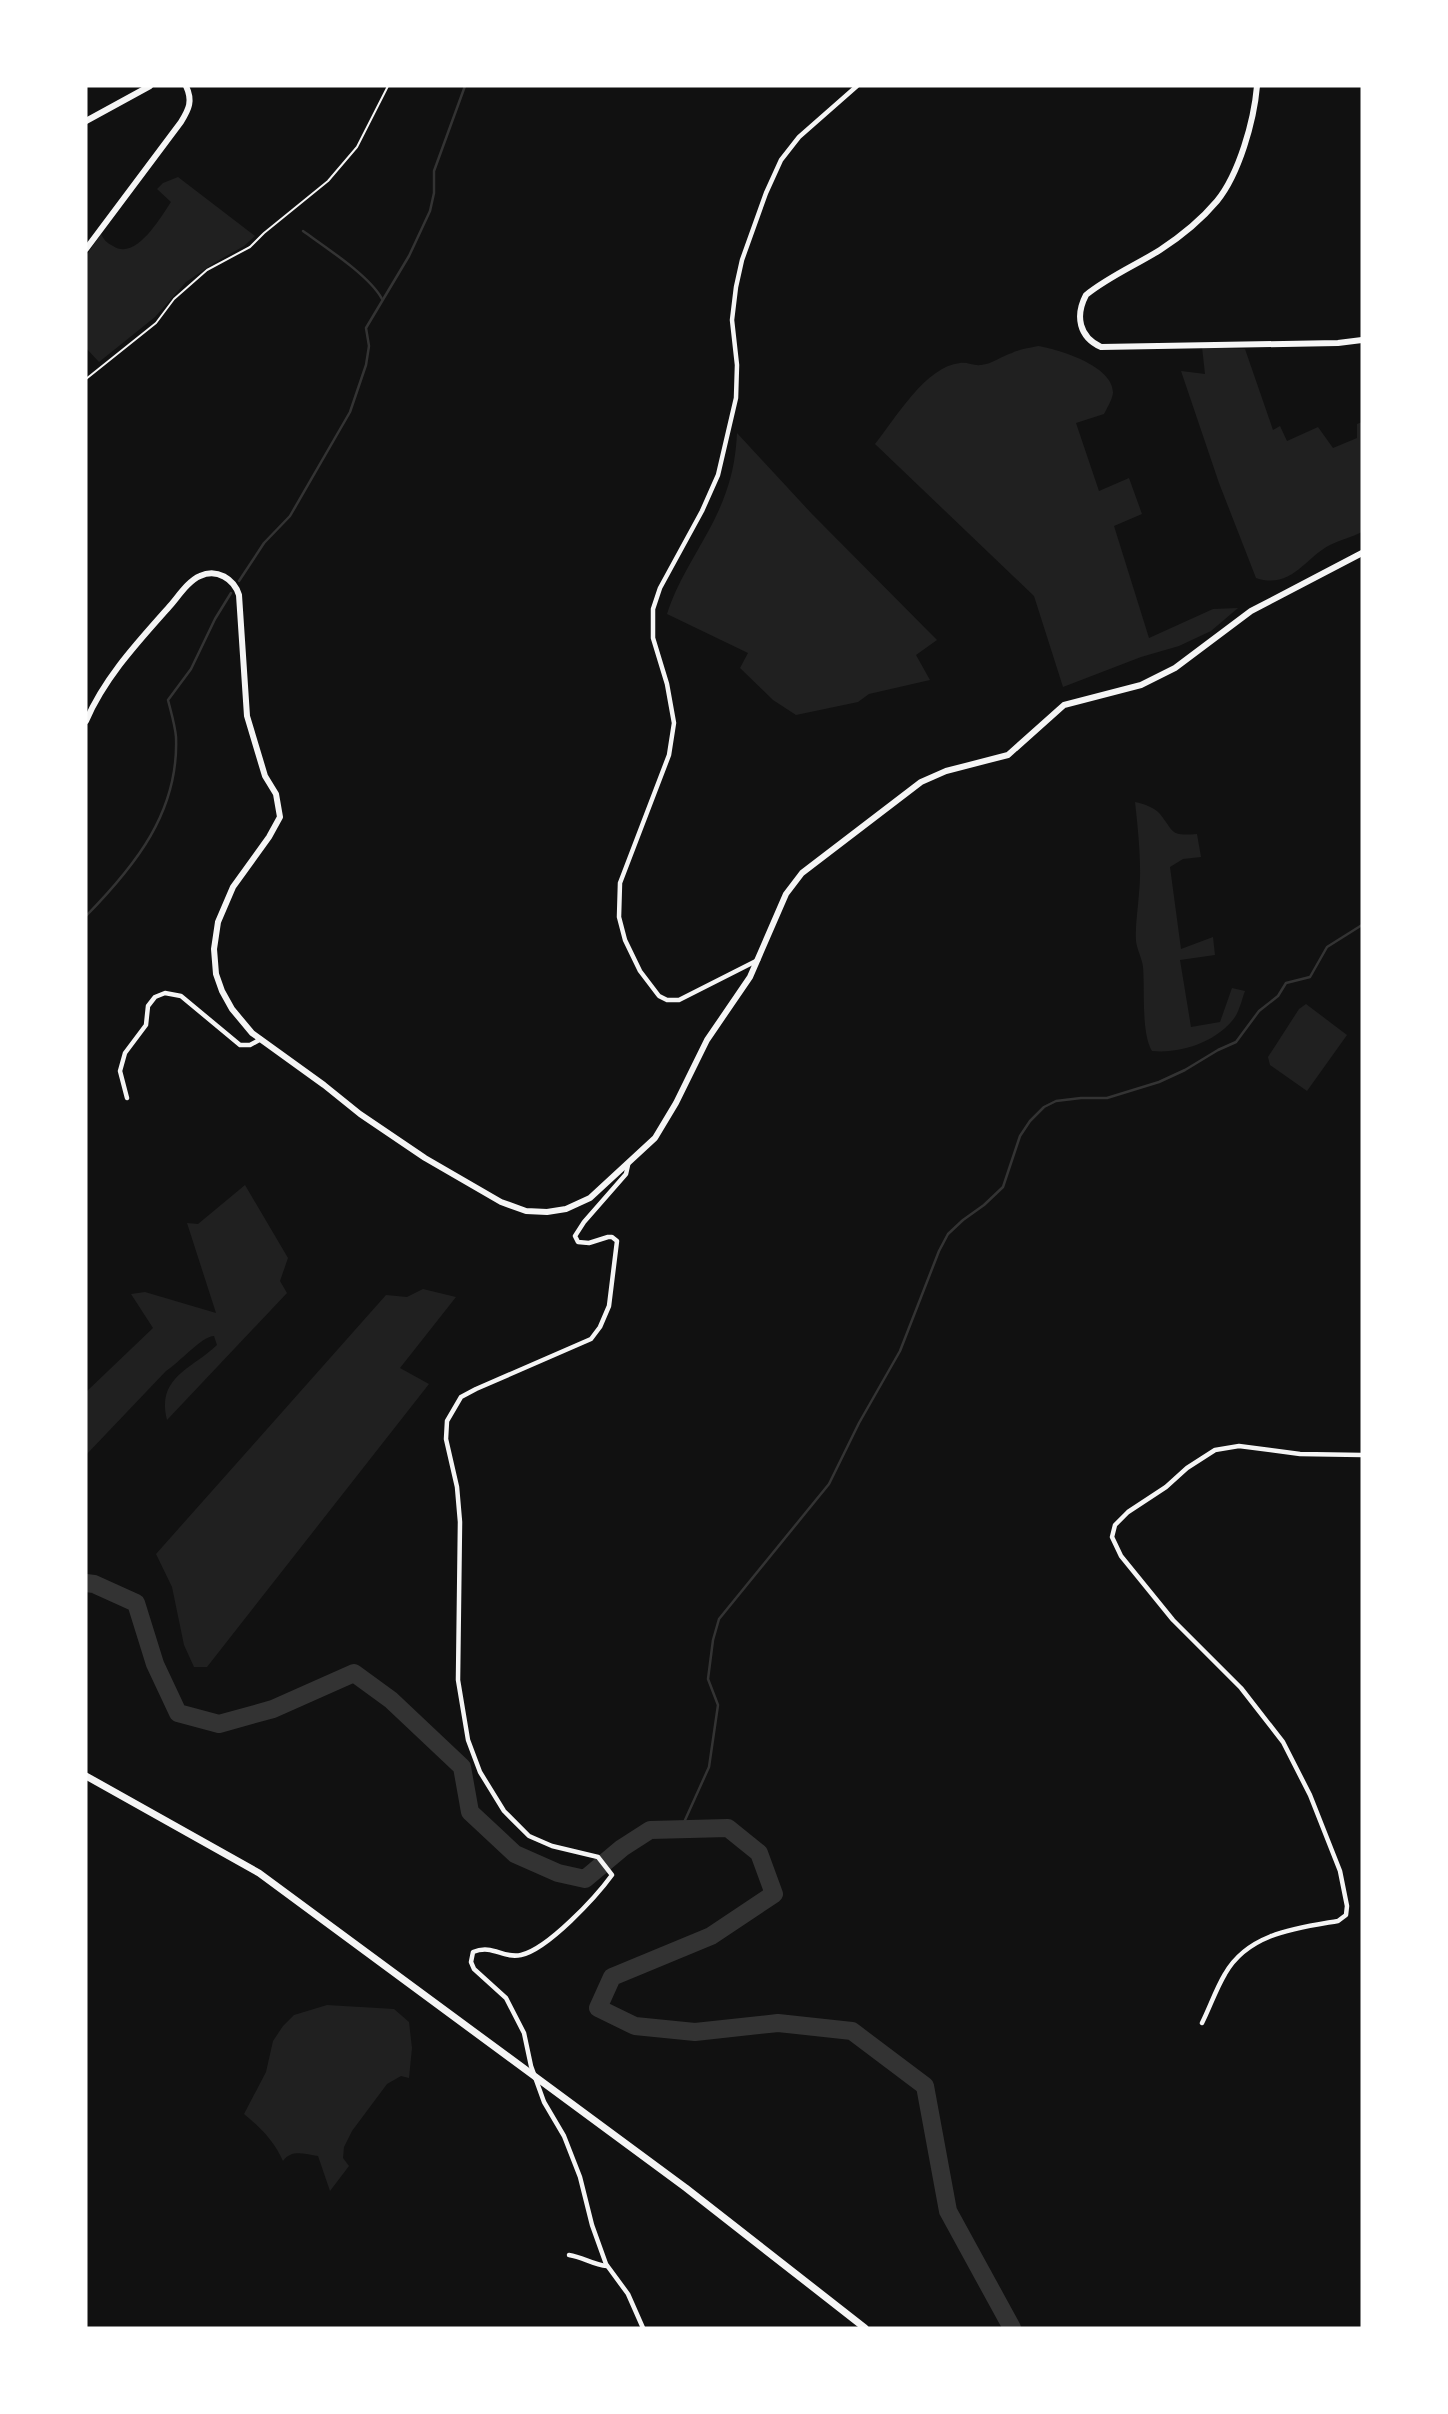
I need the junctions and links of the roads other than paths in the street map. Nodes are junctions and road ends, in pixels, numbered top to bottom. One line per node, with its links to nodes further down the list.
1 (150, 86): 5 (main road)
2 (186, 86): 6 (main road)
3 (857, 86): 10 (street)
4 (1257, 86): 7 (main road)
5 (86, 121)
6 (86, 249)
7 (1362, 340)
8 (1362, 553): 10 (main road)
9 (86, 721): 11 (main road)
10 (758, 960): 13 (main road)
11 (261, 1039): 12 (street); 13 (main road)
12 (127, 1098)
13 (628, 1165): 18 (street)
14 (1362, 1455): 16 (street)
15 (86, 1776): 20 (highway)
16 (1202, 2023)
17 (569, 2255): 18 (street)
18 (608, 2266): 19 (street)
19 (643, 2328)
20 (865, 2328)

